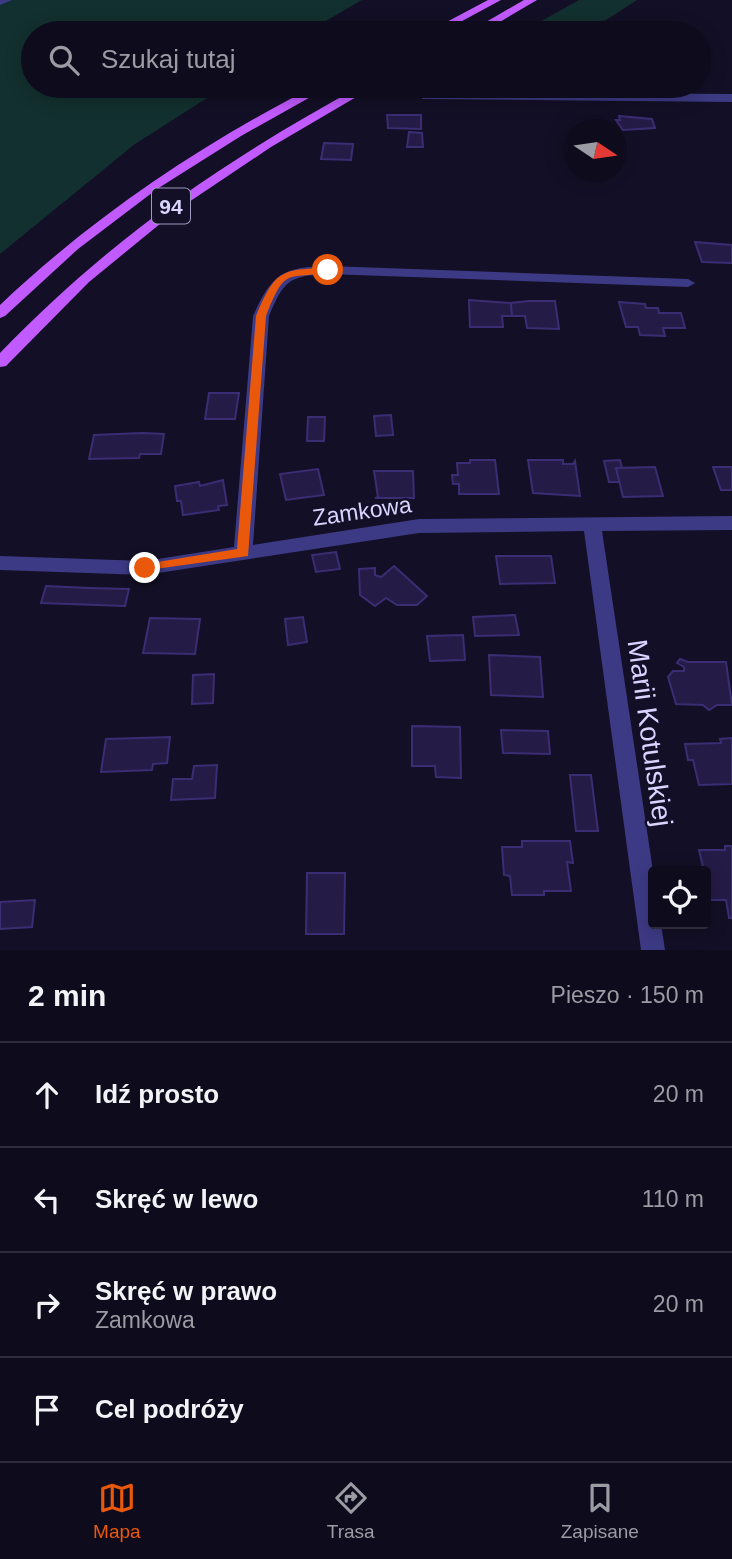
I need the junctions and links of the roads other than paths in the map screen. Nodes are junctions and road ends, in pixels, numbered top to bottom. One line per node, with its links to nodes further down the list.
1 (7, 0): 4 (street)
2 (496, 0): 5 (main road)
3 (532, 0): 6 (main road)
4 (0, 2)
5 (455, 21)
6 (494, 21)
7 (300, 98): 12 (main road, 94)
8 (346, 98): 13 (main road, 94)
9 (711, 98): 10 (street)
10 (732, 98)
11 (688, 283): 16 (street)
12 (0, 313)
13 (0, 362)
14 (592, 523): 15 (street, Zamkowa); 16 (street, Zamkowa); 18 (street, Marii Kotulskiej)
15 (732, 523)
16 (243, 553): 17 (street, Zamkowa)
17 (0, 564)
18 (653, 950)

